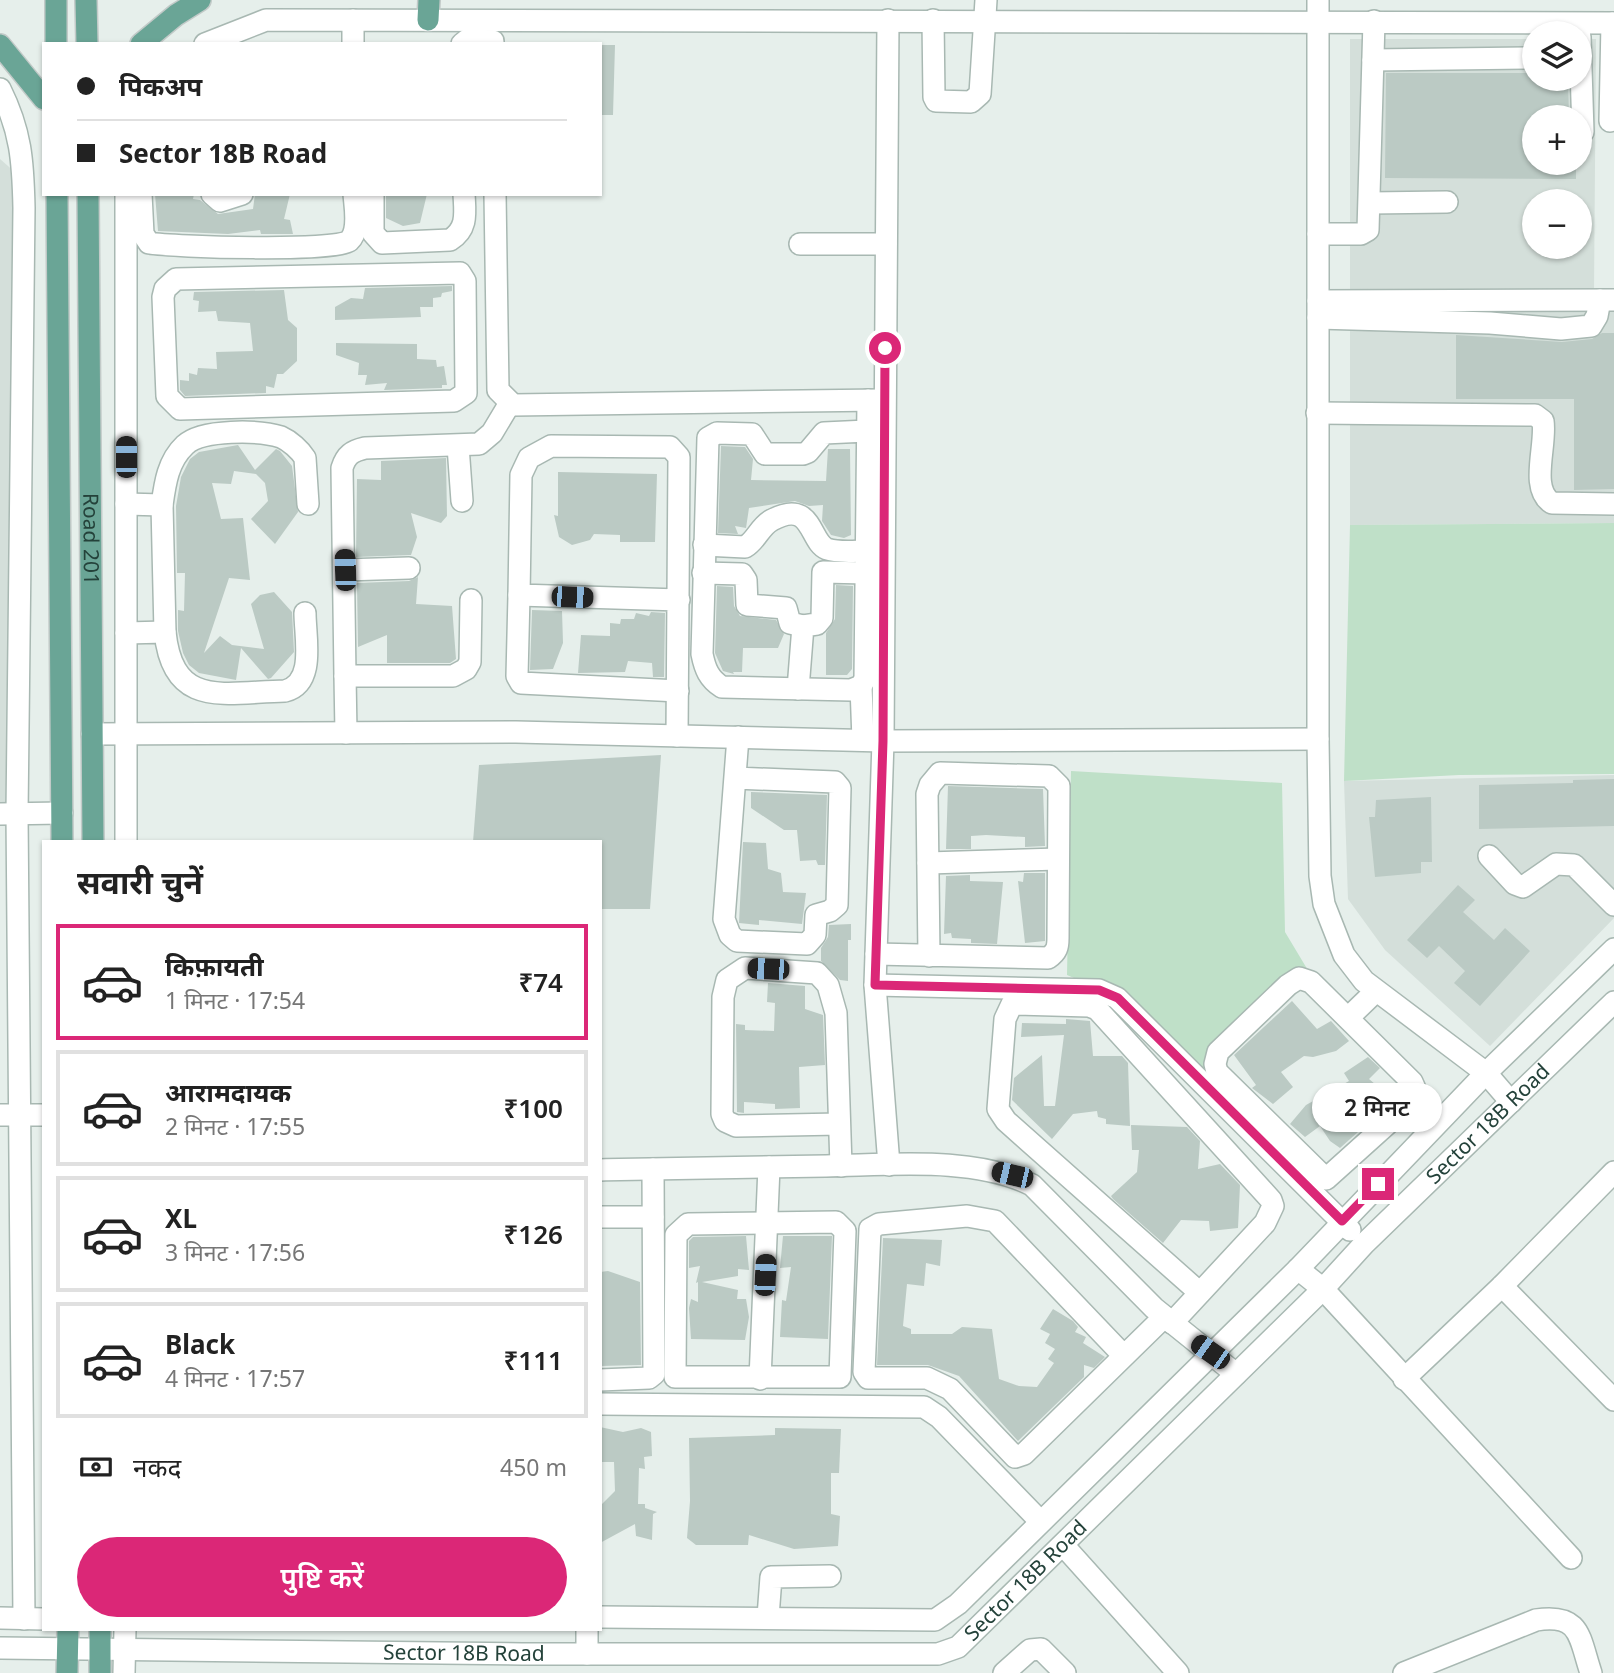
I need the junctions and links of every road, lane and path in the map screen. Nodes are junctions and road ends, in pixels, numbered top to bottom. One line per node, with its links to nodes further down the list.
1 (55, 0): 17 (main road)
2 (86, 0): 18 (main road)
3 (200, 0): 19 (main road)
4 (986, 0): 12 (street)
5 (428, 10): 8 (street); 14 (street)
6 (865, 10): 9 (street); 14 (street)
7 (1319, 10): 11 (street); 12 (street); 41 (street)
8 (353, 20): 20 (street); 21 (street)
9 (888, 20): 10 (street); 43 (street)
10 (933, 20): 12 (street); 12 (street)
11 (1374, 21): 16 (street); 25 (street)
12 (983, 22)
13 (1613, 23): 15 (street); 28 (street)
14 (492, 35): 22 (street)
15 (1592, 35)
16 (1522, 36)
17 (56, 42)
18 (86, 42)
19 (143, 42)
20 (210, 42)
21 (353, 42)
22 (464, 42)
23 (0, 45): 27 (main road)
24 (1522, 58): 25 (street)
25 (1373, 60): 40 (street)
26 (0, 89): 87 (street)
27 (42, 97)
28 (1610, 121)
29 (57, 196): 86 (main road, Road 201)
30 (88, 196): 79 (main road, Road 201)
31 (126, 196): 47 (street)
32 (141, 196): 35 (street)
33 (214, 196): 34 (street)
34 (236, 196)
35 (354, 196)
36 (373, 196): 37 (street)
37 (464, 196)
38 (495, 196): 52 (street)
39 (1447, 202): 40 (street)
40 (1370, 203): 41 (street)
41 (1318, 234): 45 (street)
42 (800, 244): 43 (street)
43 (886, 244): 51 (street)
44 (1607, 300): 46 (street); 46 (street)
45 (1318, 309): 46 (street); 53 (street)
46 (1437, 311)
47 (126, 329): 48 (street); 49 (street)
48 (164, 329): 50 (street); 50 (street)
49 (126, 362): 50 (street); 57 (street)
50 (164, 362)
51 (876, 400): 52 (street); 54 (street); 84 (street)
52 (509, 403): 55 (street)
53 (1317, 413): 58 (street); 83 (street)
54 (867, 431): 61 (street); 62 (street)
55 (458, 446): 56 (street); 64 (street)
56 (462, 501)
57 (126, 504): 59 (street); 73 (street)
58 (1614, 504)
59 (162, 505): 60 (street); 72 (street)
60 (308, 505)
61 (704, 545): 62 (street); 65 (street)
62 (866, 551): 66 (street)
63 (409, 568): 64 (street)
64 (345, 570): 74 (street)
65 (704, 573): 71 (street); 76 (street)
66 (866, 573): 71 (street); 75 (street)
67 (519, 595): 69 (street); 69 (street); 77 (street)
68 (471, 600): 74 (street)
69 (679, 600): 77 (street)
70 (305, 613): 72 (street)
71 (803, 626): 76 (street)
72 (165, 632): 73 (street)
73 (126, 633): 80 (street)
74 (345, 676): 78 (street)
75 (861, 686): 76 (street); 84 (street)
76 (799, 689)
77 (678, 691): 81 (street)
78 (346, 733): 80 (street); 81 (street)
79 (92, 734): 80 (street); 89 (main road, Road 201)
80 (126, 734): 90 (street)
81 (677, 736): 82 (street)
82 (738, 737): 84 (street); 85 (street)
83 (1318, 739): 84 (street); 99 (street)
84 (873, 740): 96 (street)
85 (735, 778): 85 (street)
86 (62, 813): 87 (street); 88 (main road, Road 201)
87 (8, 814): 104 (street)
88 (62, 840)
89 (93, 840)
90 (126, 840)
91 (1489, 856): 94 (street)
92 (1058, 859): 93 (street); 93 (street); 97 (street)
93 (928, 863): 97 (street)
94 (1614, 905)
95 (1614, 950): 102 (street, Sector 18B Road)
96 (876, 954): 97 (street); 98 (street)
97 (929, 956)
98 (875, 985): 107 (street); 115 (street)
99 (1376, 990): 101 (street); 102 (street)
100 (1614, 1002): 103 (street, Sector 18B Road)
101 (1348, 1018): 101 (street)
102 (1486, 1073): 103 (street); 115 (street, Sector 18B Road)
103 (1511, 1102): 117 (street, Sector 18B Road)
104 (10, 1115): 105 (street); 138 (street)
105 (42, 1115)
106 (839, 1124): 106 (street); 108 (street)
107 (888, 1165): 108 (street); 122 (street)
108 (841, 1166): 109 (street)
109 (769, 1167): 110 (street); 116 (street)
110 (653, 1169): 111 (street); 114 (street)
111 (602, 1170)
112 (1614, 1172): 119 (street)
113 (602, 1217): 114 (street)
114 (653, 1217): 128 (street)
115 (1342, 1221): 117 (street); 118 (street, Sector 18B Road)
116 (768, 1223): 126 (street); 126 (street); 126 (street)
117 (1364, 1244): 120 (street, Sector 18B Road)
118 (1298, 1269): 120 (street); 123 (street, Sector 18B Road)
119 (1502, 1286): 127 (street); 129 (street)
120 (1323, 1289): 125 (street, Sector 18B Road); 127 (street)
121 (1200, 1293): 121 (street); 122 (street)
122 (1168, 1320): 123 (street); 124 (street)
123 (1210, 1352): 125 (street); 131 (street, Sector 18B Road)
124 (1124, 1356): 124 (street)
125 (1237, 1374): 132 (street, Sector 18B Road)
126 (760, 1379)
127 (1405, 1379): 133 (street)
128 (602, 1380)
129 (1614, 1400)
130 (602, 1404): 131 (street)
131 (1040, 1521): 137 (street, Sector 18B Road)
132 (1063, 1545): 146 (street, Sector 18B Road); 153 (street)
133 (1571, 1558)
134 (830, 1576): 137 (street)
135 (602, 1617): 137 (street, Sector 18B Road)
136 (0, 1618): 138 (street)
137 (768, 1618)
138 (34, 1619)
139 (587, 1631): 144 (street)
140 (67, 1639): 141 (street, Sector 18B Road); 143 (street, Sector 18B Road); 148 (main road)
141 (100, 1639): 142 (street, Sector 18B Road); 149 (main road)
142 (125, 1639): 147 (street, Sector 18B Road); 150 (street)
143 (0, 1648)
144 (587, 1654): 145 (street, Sector 18B Road); 147 (street, Sector 18B Road)
145 (640, 1663): 146 (street, Sector 18B Road)
146 (751, 1663)
147 (521, 1664)
148 (67, 1673)
149 (100, 1673)
150 (124, 1673)
151 (1004, 1673): 152 (street)
152 (1065, 1673)
153 (1178, 1673)
154 (1404, 1673): 155 (street)
155 (1591, 1673)

